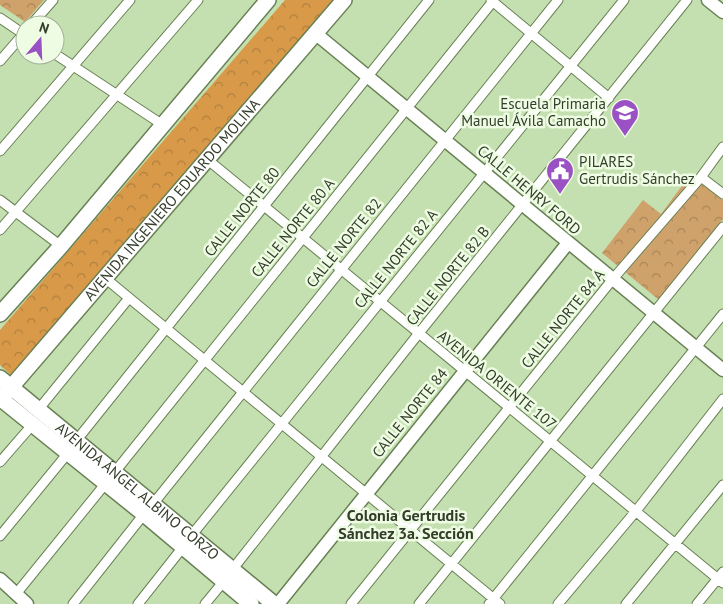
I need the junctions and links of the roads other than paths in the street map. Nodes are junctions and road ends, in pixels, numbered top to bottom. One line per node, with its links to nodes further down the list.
1 (53, 0): 13 (street)
2 (130, 0): 21 (street)
3 (198, 0): 24 (street)
4 (268, 0): 27 (main road)
5 (344, 0): 16 (main road, AVENIDA INGENIERO EDUARDO MOLINA)
6 (429, 0): 23 (street, CALLE NORTE 80)
7 (492, 0): 17 (street); 26 (street, CALLE NORTE 80 A)
8 (558, 0): 17 (street, CALLE NORTE 82)
9 (624, 0): 22 (street, CALLE NORTE 82 A)
10 (687, 0): 25 (street, CALLE NORTE 82 B)
11 (708, 0): 12 (street)
12 (723, 12)
13 (40, 15)
14 (0, 18): 15 (street)
15 (15, 28)
16 (315, 33): 23 (street, CALLE HENRY FORD); 31 (main road, AVENIDA INGENIERO EDUARDO MOLINA)
17 (532, 33): 22 (street); 28 (street, CALLE NORTE 82)
18 (15, 44): 19 (street)
19 (0, 61)
20 (65, 61): 21 (street)
21 (73, 66): 24 (street); 30 (street)
22 (570, 66): 25 (street); 32 (street, CALLE NORTE 82 A)
23 (368, 77): 26 (street, CALLE HENRY FORD); 37 (street, CALLE NORTE 80)
24 (117, 95): 27 (street); 38 (street)
25 (609, 98): 36 (street, CALLE NORTE 82 B)
26 (406, 108): 28 (street, CALLE HENRY FORD); 41 (street, CALLE NORTE 80 A)
27 (163, 125): 43 (main road)
28 (445, 140): 32 (street, CALLE HENRY FORD); 44 (street, CALLE NORTE 82)
29 (723, 147): 33 (street, CALLE NORTE 84 A)
30 (0, 151)
31 (208, 160): 37 (street, AVENIDA ORIENTE 107); 45 (main road, AVENIDA INGENIERO EDUARDO MOLINA)
32 (483, 172): 36 (street, CALLE HENRY FORD); 48 (street, CALLE NORTE 82 A)
33 (702, 177): 34 (street); 46 (street, CALLE NORTE 84 A)
34 (723, 194)
35 (0, 200): 38 (street)
36 (522, 206): 42 (street, CALLE HENRY FORD); 53 (street, CALLE NORTE 82 B)
37 (264, 207): 41 (street, AVENIDA ORIENTE 107); 52 (street, CALLE NORTE 80)
38 (16, 212): 40 (street); 43 (street)
39 (723, 227): 50 (street)
40 (0, 230)
41 (302, 238): 44 (street, AVENIDA ORIENTE 107); 55 (street, CALLE NORTE 80 A)
42 (568, 243): 46 (street, CALLE HENRY FORD); 57 (street, CALLE NORTE 84)
43 (61, 246): 49 (main road)
44 (341, 269): 48 (street, AVENIDA ORIENTE 107); 58 (street, CALLE NORTE 82)
45 (105, 278): 47 (street); 59 (main road, AVENIDA INGENIERO EDUARDO MOLINA)
46 (612, 280): 50 (street, CALLE HENRY FORD); 61 (street, CALLE NORTE 84 A)
47 (129, 298): 52 (street); 62 (street)
48 (380, 301): 53 (street, AVENIDA ORIENTE 107); 63 (street, CALLE NORTE 82 A)
49 (0, 314)
50 (653, 314): 54 (street, CALLE HENRY FORD); 64 (street)
51 (723, 314): 54 (street)
52 (166, 328): 55 (street); 65 (street, CALLE NORTE 80)
53 (419, 333): 57 (street, AVENIDA ORIENTE 107); 66 (street, CALLE NORTE 82 B)
54 (695, 348): 56 (street, CALLE HENRY FORD); 68 (street)
55 (205, 360): 58 (street); 69 (street, CALLE NORTE 80 A)
56 (723, 370)
57 (465, 372): 61 (street, AVENIDA ORIENTE 107); 71 (street, CALLE NORTE 84)
58 (243, 391): 63 (street); 72 (street, CALLE NORTE 82)
59 (2, 392): 62 (main road, AVENIDA ÁNGEL ALBINO CORZO)
60 (723, 399): 73 (street)
61 (510, 407): 64 (street, AVENIDA ORIENTE 107); 74 (street, CALLE NORTE 84 A)
62 (35, 417): 65 (main road, AVENIDA ÁNGEL ALBINO CORZO); 67 (street)
63 (282, 424): 66 (street); 76 (street, CALLE NORTE 82 A)
64 (551, 441): 68 (street, AVENIDA ORIENTE 107); 78 (street)
65 (72, 447): 69 (main road, AVENIDA ÁNGEL ALBINO CORZO); 75 (street, CALLE NORTE 80)
66 (322, 457): 71 (street); 79 (street, CALLE NORTE 82 B)
67 (0, 462)
68 (593, 476): 73 (street, AVENIDA ORIENTE 107); 83 (street)
69 (110, 478): 72 (main road, AVENIDA ÁNGEL ALBINO CORZO); 82 (street, CALLE NORTE 80 A)
70 (723, 485): 77 (street)
71 (366, 494): 74 (street); 90 (street, CALLE NORTE 84)
72 (149, 509): 76 (main road, AVENIDA ÁNGEL ALBINO CORZO); 85 (street, CALLE NORTE 82)
73 (636, 510): 77 (street, AVENIDA ORIENTE 107); 93 (street)
74 (412, 530): 78 (street); 91 (street, CALLE NORTE 84 A)
75 (0, 536)
76 (187, 542): 79 (main road, AVENIDA ÁNGEL ALBINO CORZO); 86 (street, CALLE NORTE 82 A)
77 (676, 544): 80 (street, AVENIDA ORIENTE 107); 94 (street)
78 (451, 563): 83 (street); 92 (street)
79 (228, 575): 87 (street, CALLE NORTE 82 B); 88 (main road, AVENIDA ÁNGEL ALBINO CORZO); 89 (main road, AVENIDA ÁNGEL ALBINO CORZO)
80 (721, 578): 95 (street)
81 (0, 579): 82 (street)
82 (16, 594): 84 (street)
83 (494, 602)
84 (27, 604)
85 (72, 604)
86 (138, 604)
87 (205, 604)
88 (251, 604)
89 (274, 604)
90 (278, 604)
91 (352, 604)
92 (419, 604)
93 (558, 604)
94 (626, 604)
95 (697, 604)

